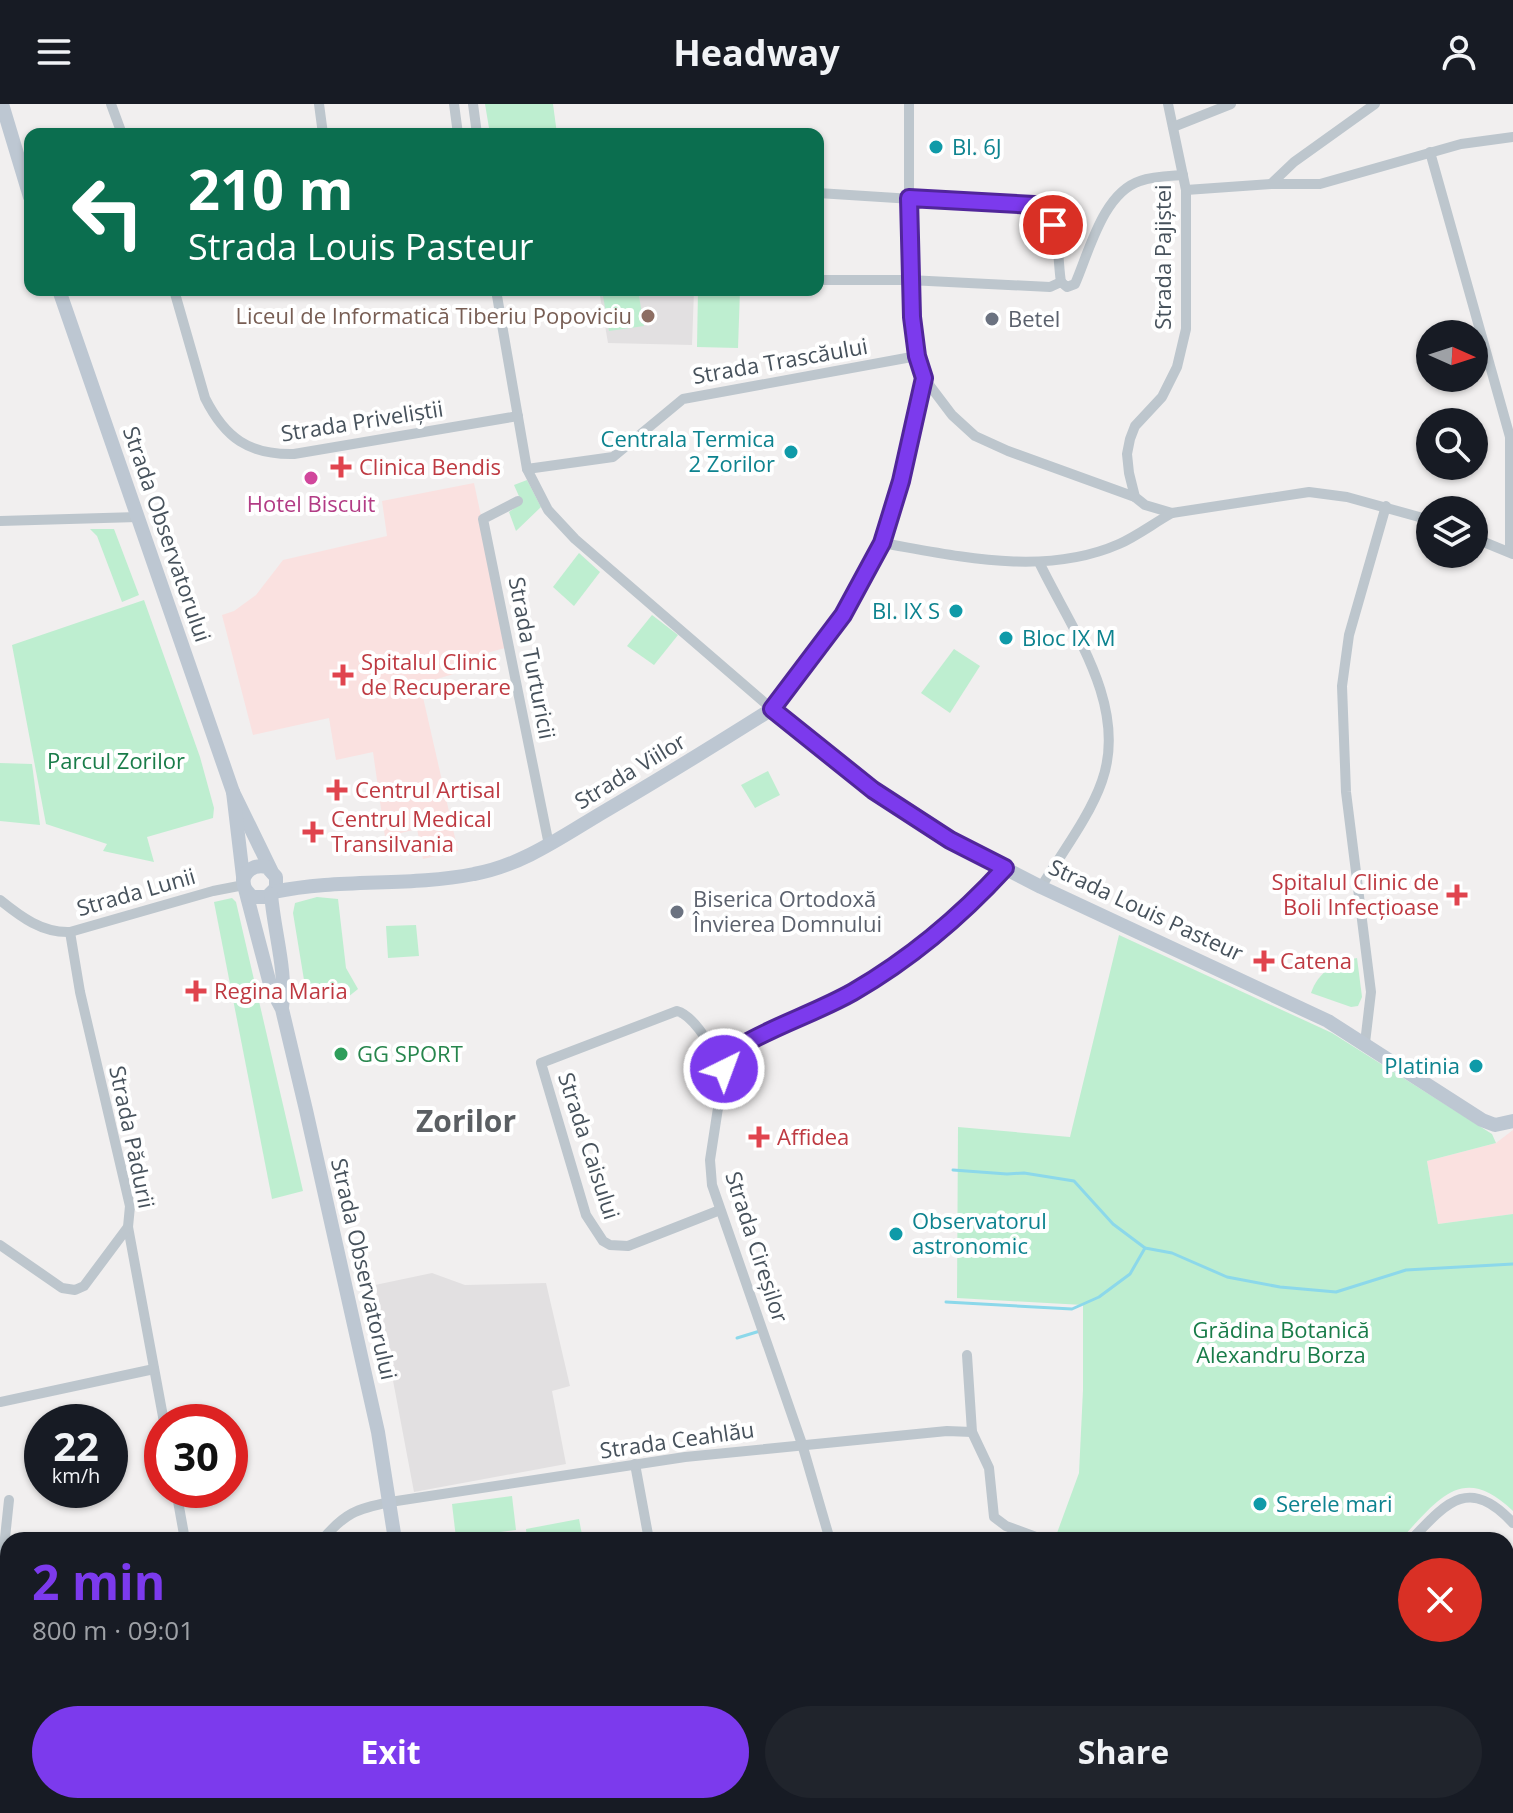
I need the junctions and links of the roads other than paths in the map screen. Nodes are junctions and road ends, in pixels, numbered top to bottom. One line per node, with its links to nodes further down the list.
1 (111, 104): 11 (street)
2 (319, 104): 12 (street)
3 (454, 104): 13 (street)
4 (473, 104): 14 (street)
5 (909, 104): 22 (street)
6 (1231, 104): 10 (street)
7 (1375, 104): 19 (street)
8 (1166, 106): 10 (street, Strada Pajiștei)
9 (5, 109): 18 (main road)
10 (1173, 127): 17 (street, Strada Pajiștei)
11 (120, 128)
12 (322, 128)
13 (457, 128)
14 (476, 128)
15 (1513, 137): 16 (street)
16 (1430, 152): 19 (street); 42 (street)
17 (1183, 175): 20 (street, Strada Pajiștei); 25 (street)
18 (24, 176)
19 (1271, 184): 20 (street)
20 (1186, 190): 33 (street, Strada Pajiștei)
21 (824, 193): 22 (street)
22 (909, 198): 24 (street); 25 (street)
23 (824, 280): 24 (street)
24 (909, 280): 25 (street); 29 (street)
25 (1061, 282)
26 (61, 296): 38 (main road, Strada Observatorului)
27 (176, 296): 31 (street, Strada Priveliștii)
28 (497, 296): 31 (street, Strada Louis Pasteur)
29 (917, 356): 30 (street); 32 (street, Strada Trascăului)
30 (924, 378): 33 (street); 40 (street, Strada Viilor)
31 (518, 416): 32 (street, Strada Louis Pasteur)
32 (527, 469): 44 (street, Strada Louis Pasteur)
33 (1135, 497): 36 (street)
34 (518, 501): 46 (street, Strada Turturicii)
35 (1386, 506): 36 (street); 37 (street); 58 (street)
36 (1172, 513): 43 (street)
37 (1416, 516)
38 (138, 517): 39 (street); 45 (main road, Strada Observatorului)
39 (0, 521)
40 (882, 543): 43 (street); 44 (street, Strada Viilor)
41 (1488, 544): 42 (street)
42 (1511, 553)
43 (1039, 562): 51 (street)
44 (772, 709): 46 (main road, Strada Viilor); 47 (main road, Strada Louis Pasteur)
45 (233, 792): 48 (main road, Strada Observatorului); 49 (main road, Strada Observatorului)
46 (549, 845): 50 (main road, Strada Viilor)
47 (1005, 868): 51 (main road, Strada Louis Pasteur); 59 (street)
48 (273, 872): 49 (main road); 50 (main road, Strada Viilor); 53 (main road)
49 (244, 885): 53 (main road); 56 (street, Strada Lunii); 57 (main road, Strada Observatorului)
50 (310, 886): 52 (main road, Strada Viilor)
51 (1041, 887): 58 (main road, Strada Louis Pasteur)
52 (292, 888): 53 (main road, Strada Viilor); 55 (main road)
53 (273, 893): 55 (main road, Strada Observatorului)
54 (0, 900): 56 (street, Strada Lunii)
55 (272, 912): 57 (main road, Strada Observatorului)
56 (70, 932): 62 (street, Strada Pădurii)
57 (282, 1009): 72 (main road, Strada Observatorului)
58 (1365, 1043): 60 (main road, Strada Louis Pasteur)
59 (724, 1069): 61 (street, Strada Cireșilor); 61 (street, Strada Caisului)
60 (1513, 1121)
61 (720, 1210): 69 (street, Strada Cireșilor)
62 (128, 1227): 63 (street, Strada Pădurii); 65 (street)
63 (0, 1245)
64 (967, 1355): 68 (street)
65 (154, 1369): 66 (street); 67 (street)
66 (0, 1402)
67 (161, 1404)
68 (972, 1432): 69 (street, Strada Ceahlău); 81 (street)
69 (802, 1444): 70 (street, Strada Ceahlău); 80 (street, Strada Cireșilor)
70 (635, 1464): 72 (street, Strada Ceahlău); 79 (street)
71 (9, 1500): 75 (street)
72 (390, 1502): 77 (street, Strada Ceahlău); 78 (main road, Strada Observatorului)
73 (179, 1508): 76 (street)
74 (1513, 1523): 82 (street)
75 (6, 1532)
76 (184, 1532)
77 (329, 1532)
78 (394, 1532)
79 (648, 1532)
80 (828, 1532)
81 (1022, 1532)
82 (1419, 1532)

